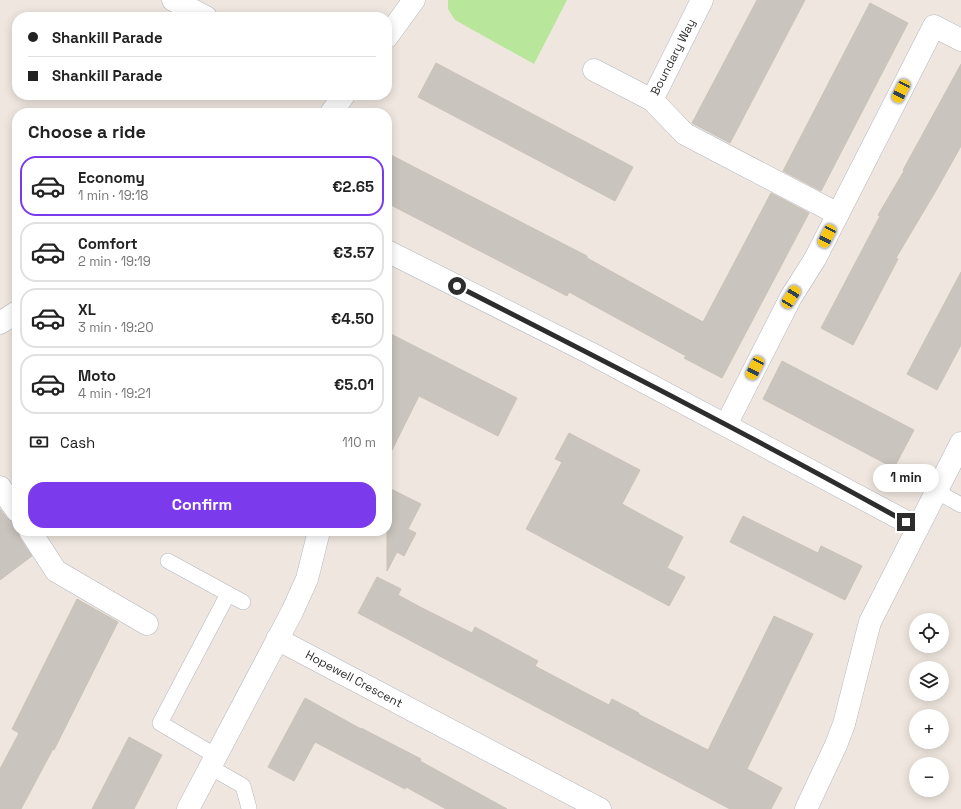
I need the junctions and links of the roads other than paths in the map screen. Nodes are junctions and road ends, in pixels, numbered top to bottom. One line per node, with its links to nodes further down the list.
1 (173, 0): 4 (street)
2 (414, 0): 5 (street)
3 (702, 0): 8 (street, Boundary Way)
4 (196, 12)
5 (392, 30)
6 (961, 40): 9 (street)
7 (594, 70): 8 (street, Boundary Way)
8 (652, 100): 9 (street)
9 (838, 214): 13 (street)
10 (392, 253): 13 (street)
11 (12, 315): 12 (street)
12 (0, 323)
13 (726, 425): 19 (street)
14 (961, 443): 16 (street)
15 (0, 487): 17 (street)
16 (936, 491): 18 (lane); 19 (street)
17 (12, 504)
18 (961, 505)
19 (918, 528): 31 (street)
20 (33, 536): 25 (street)
21 (318, 536): 26 (street)
22 (168, 561): 23 (lane)
23 (228, 594): 24 (lane); 27 (lane)
24 (243, 602)
25 (147, 624)
26 (278, 639): 27 (street); 30 (street, Hopewell Crescent)
27 (213, 762): 28 (lane); 29 (street)
28 (249, 808)
29 (188, 809)
30 (600, 809)
31 (806, 809)

